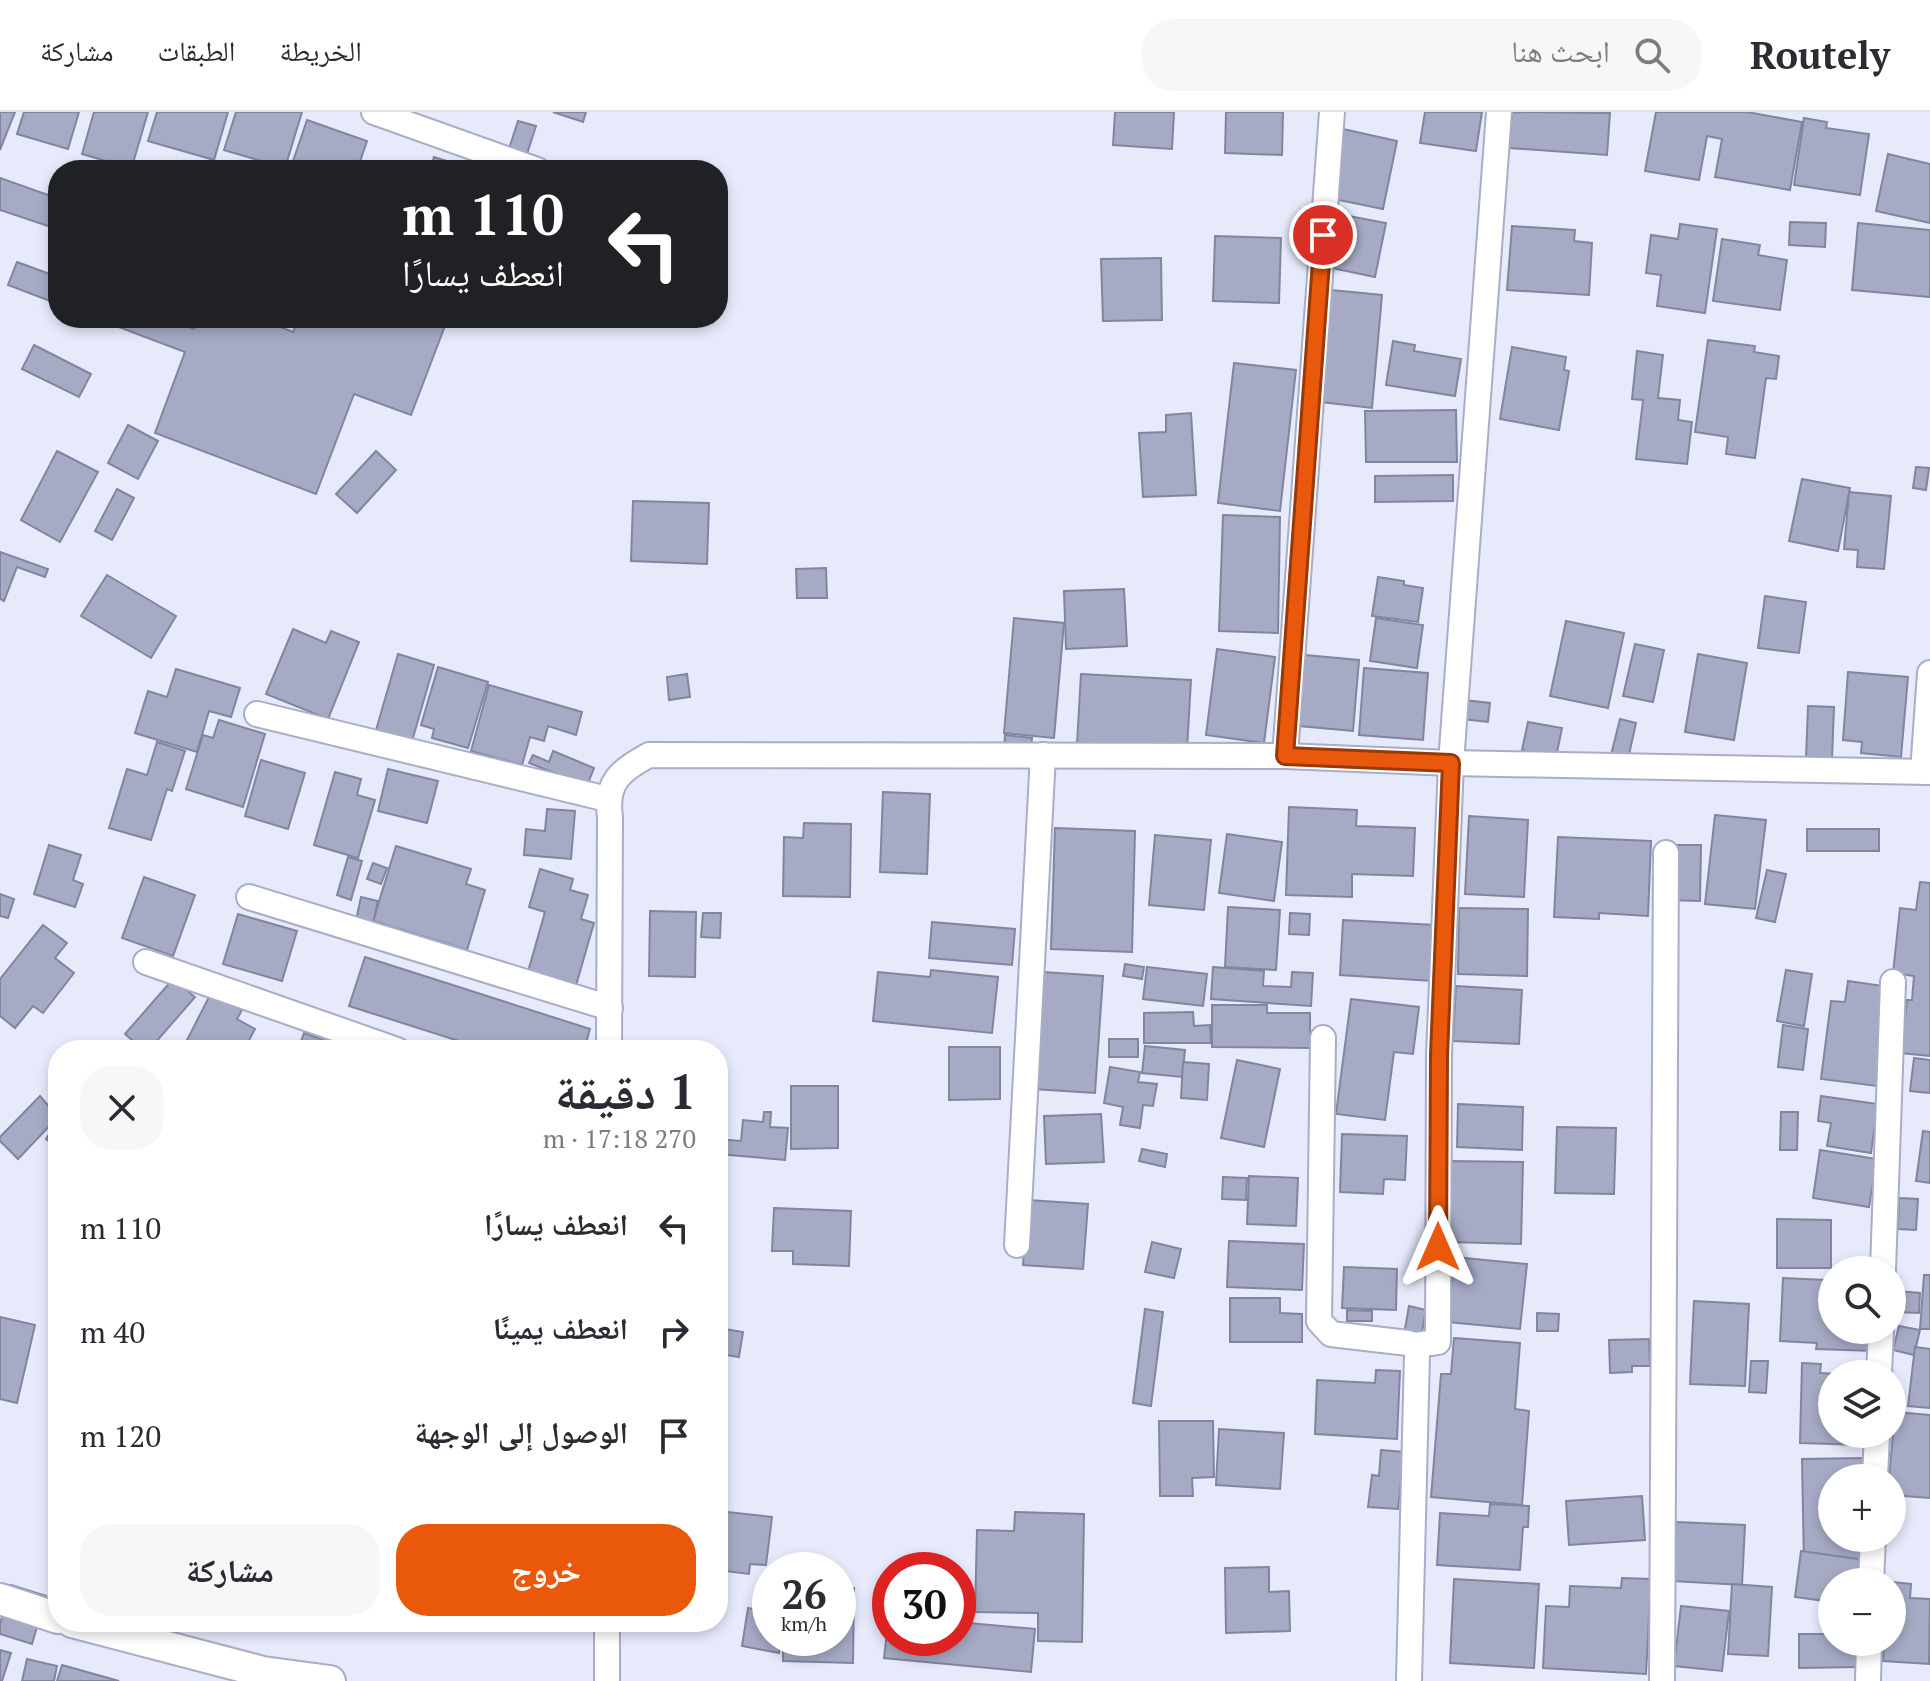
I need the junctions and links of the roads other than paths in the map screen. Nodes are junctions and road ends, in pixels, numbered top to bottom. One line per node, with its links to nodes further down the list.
1 (374, 112): 4 (street)
2 (1332, 112): 8 (street)
3 (1499, 112): 9 (street)
4 (509, 160)
5 (1930, 673): 10 (street)
6 (257, 714): 11 (street)
7 (1043, 755): 8 (street); 11 (street); 20 (street)
8 (1285, 756): 9 (street)
9 (1451, 763): 10 (street); 22 (street)
10 (1926, 772)
11 (607, 799): 16 (street)
12 (1666, 853): 31 (street)
13 (249, 897): 16 (street)
14 (146, 962): 18 (street)
15 (1893, 982): 21 (street)
16 (610, 1008): 19 (street)
17 (1323, 1038): 22 (street)
18 (368, 1040)
19 (609, 1040)
20 (1017, 1245)
21 (1883, 1256)
22 (1415, 1345): 30 (street)
23 (0, 1599): 24 (street)
24 (48, 1615)
25 (110, 1632): 28 (street)
26 (607, 1632): 29 (street)
27 (1869, 1656): 32 (street)
28 (330, 1681)
29 (607, 1681)
30 (1409, 1681)
31 (1662, 1681)
32 (1868, 1681)

